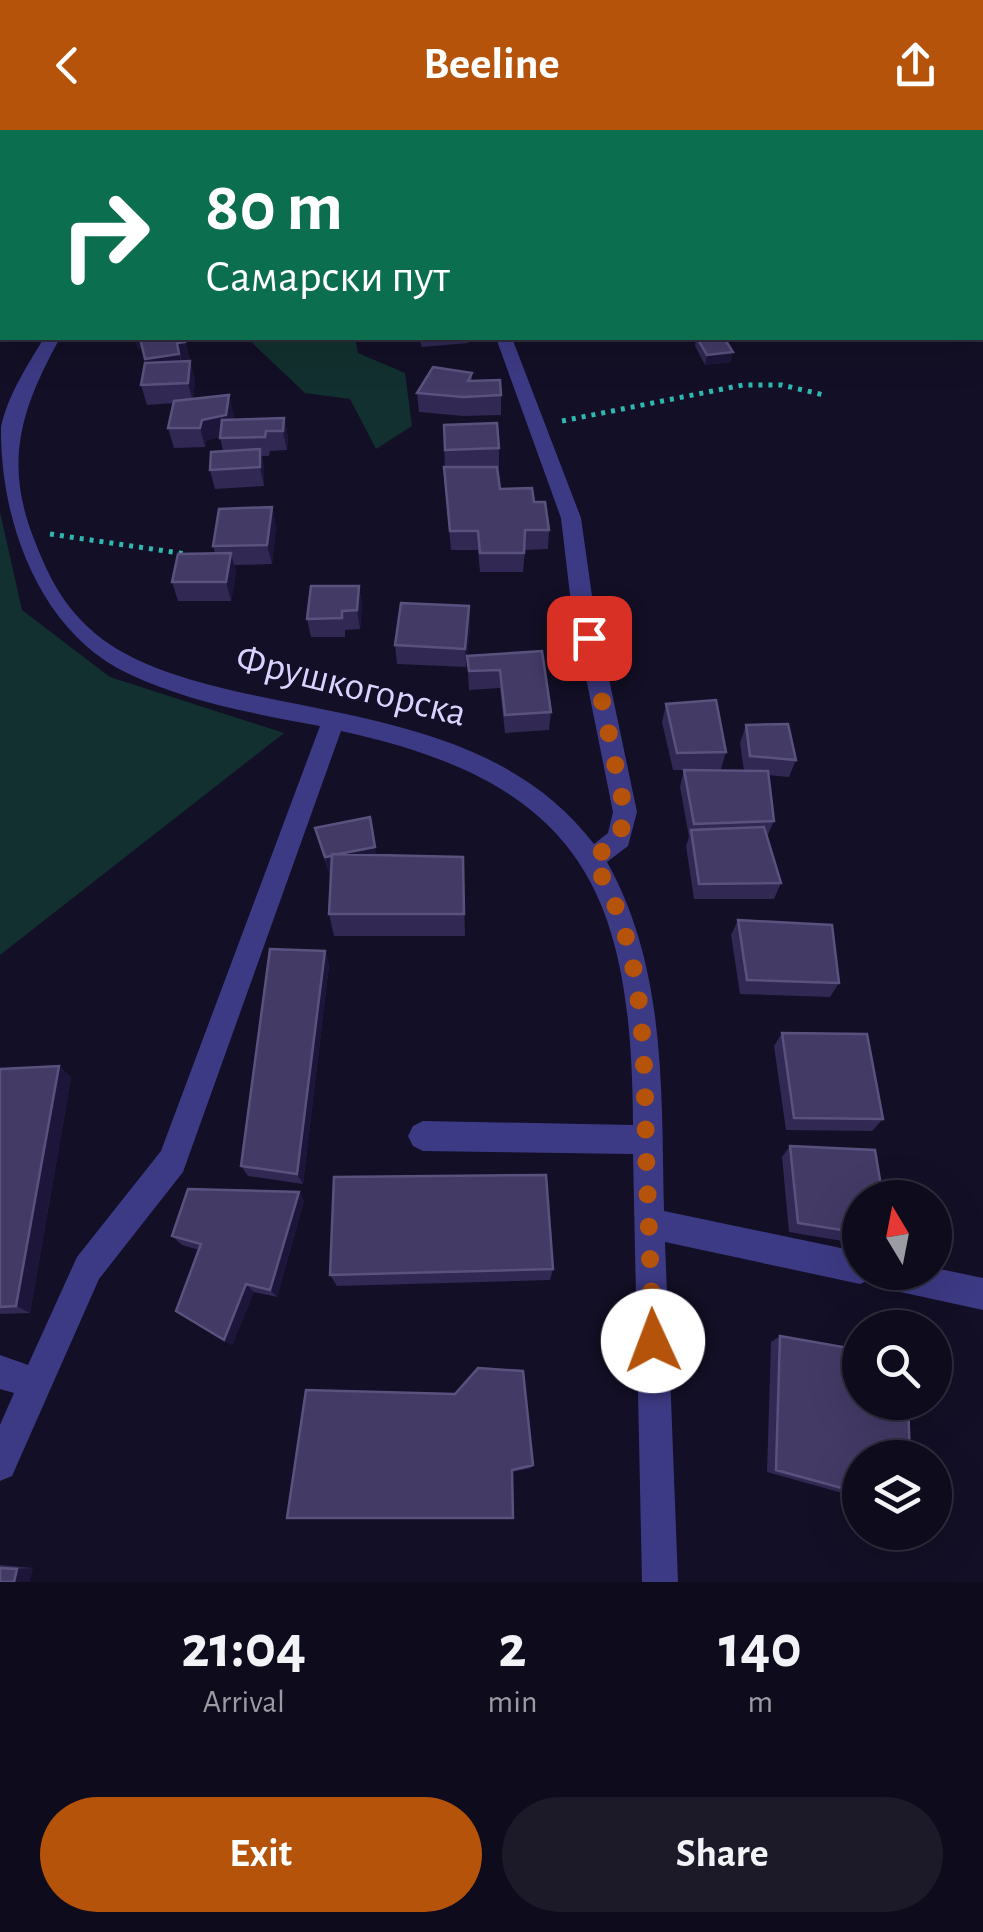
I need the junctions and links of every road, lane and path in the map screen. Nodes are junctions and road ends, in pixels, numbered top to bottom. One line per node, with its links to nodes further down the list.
1 (51, 340): 5 (street, Фрушкогорска)
2 (505, 340): 4 (street)
3 (824, 395): 4 (path)
4 (539, 434): 8 (street)
5 (19, 529): 6 (path); 7 (street, Фрушкогорска)
6 (194, 556)
7 (333, 722): 8 (street, Фрушкогорска); 16 (street)
8 (592, 859): 10 (street, Фрушкогорска)
9 (423, 1136): 10 (street)
10 (646, 1140): 11 (street, Фрушкогорска)
11 (649, 1223): 12 (street); 18 (street, Фрушкогорска)
12 (842, 1264)
13 (952, 1287): 14 (street)
14 (983, 1294)
15 (0, 1372): 16 (street)
16 (36, 1384): 17 (street)
17 (0, 1464)
18 (660, 1582)

